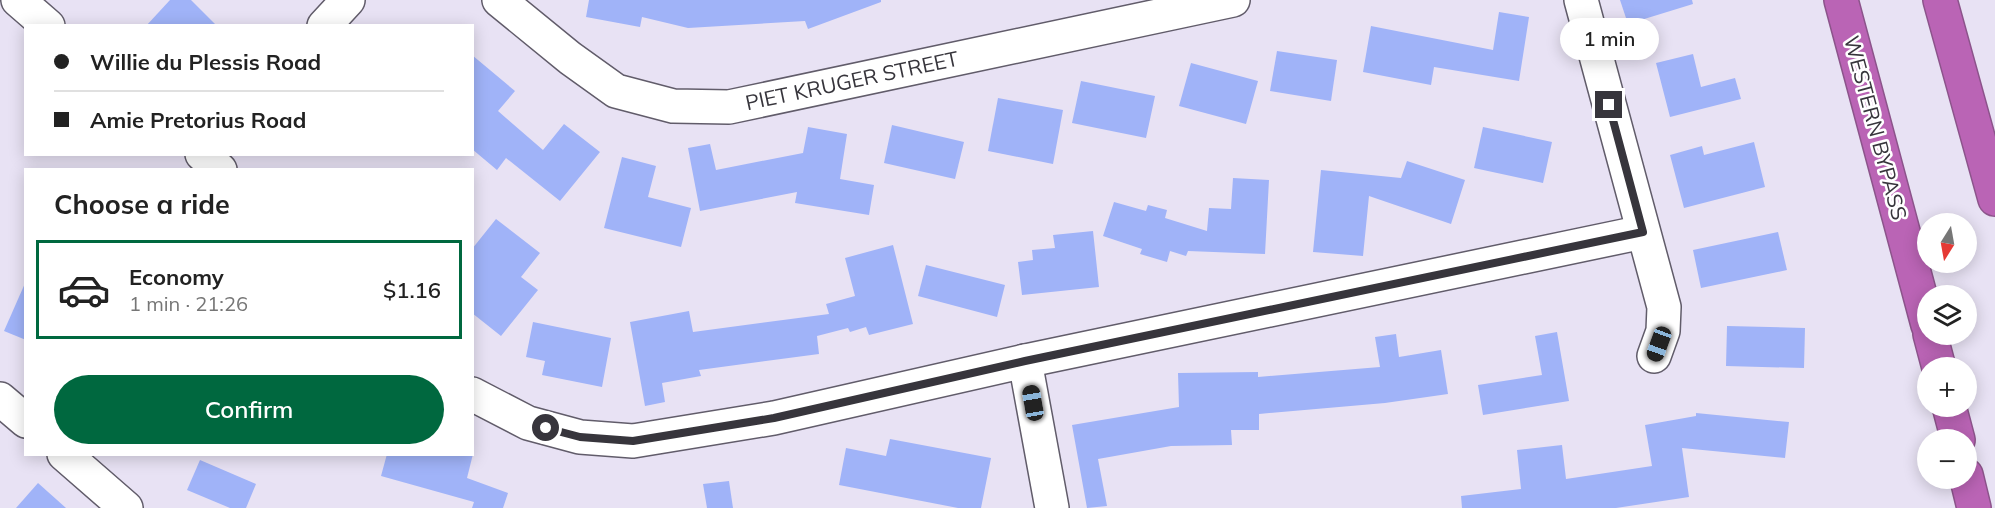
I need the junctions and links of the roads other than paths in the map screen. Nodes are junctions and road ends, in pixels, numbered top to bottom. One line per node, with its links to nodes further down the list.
1 (18, 0): 8 (street)
2 (348, 0): 9 (street)
3 (500, 0): 4 (street, PIET KRUGER STREET)
4 (1233, 0)
5 (1581, 0): 11 (street)
6 (1841, 0): 12 (highway, WESTERN BYPASS)
7 (1940, 0): 10 (highway)
8 (46, 24)
9 (326, 24)
10 (1995, 199)
11 (1643, 232): 13 (street); 14 (street)
12 (1917, 285)
13 (1654, 356)
14 (1025, 361): 15 (street); 21 (street)
15 (474, 395)
16 (0, 399): 17 (street)
17 (24, 419)
18 (66, 456): 20 (street)
19 (1969, 489): 22 (highway)
20 (126, 508)
21 (1052, 508)
22 (1974, 508)

